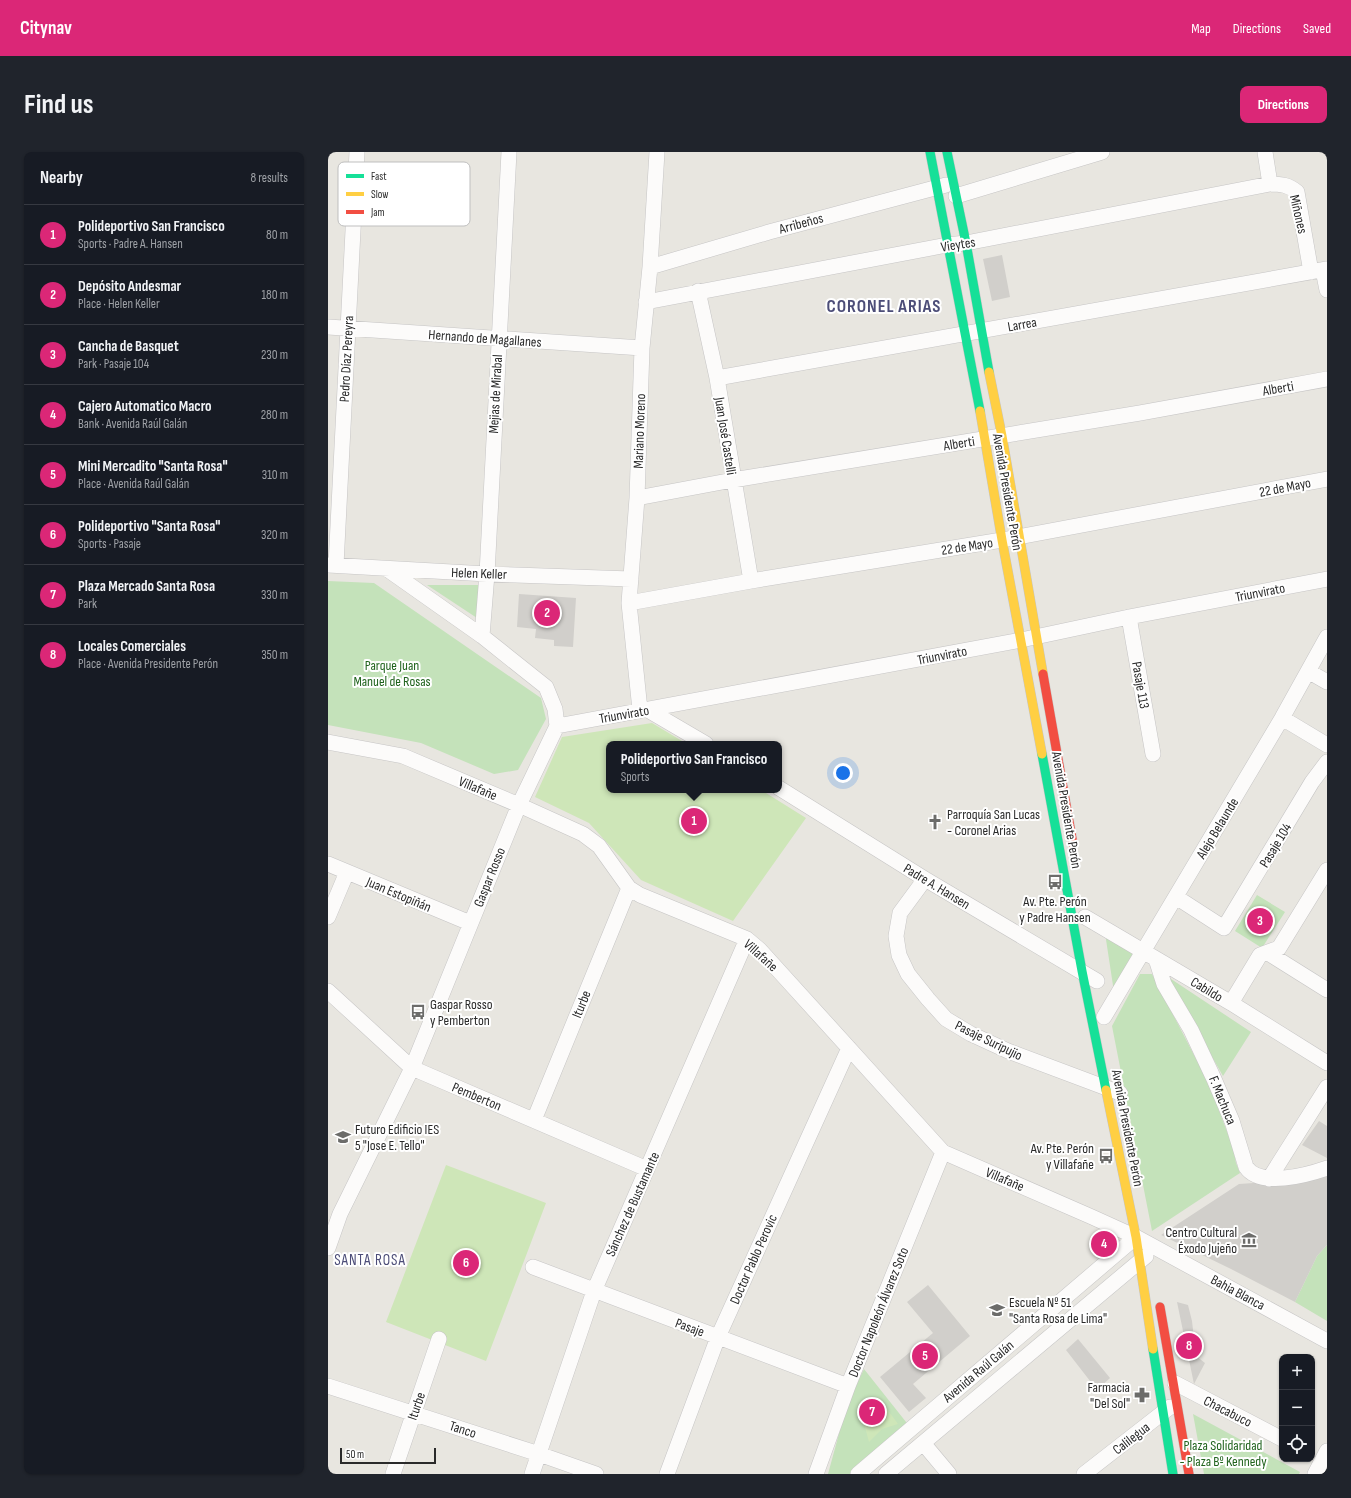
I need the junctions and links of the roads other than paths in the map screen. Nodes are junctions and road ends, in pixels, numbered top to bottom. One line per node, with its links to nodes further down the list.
1 (357, 152): 8 (street, Pedro Díaz Pereyra)
2 (508, 152): 24 (street, Mejias de Mirabal)
3 (657, 152): 15 (street, Mariano Moreno)
4 (930, 152): 10 (main road, Avenida Presidente Perón)
5 (947, 152): 11 (main road, Avenida Presidente Perón)
6 (1102, 152): 11 (street, Arribeños)
7 (1265, 152): 9 (street, Miñones)
8 (356, 162)
9 (1270, 184): 13 (street, Vieytes); 16 (street, Miñones)
10 (936, 188): 11 (street, Arribeños); 14 (main road, Avenida Presidente Perón); 15 (street, Arribeños)
11 (955, 190): 13 (main road, Avenida Presidente Perón)
12 (353, 226): 21 (street, Pedro Díaz Pereyra)
13 (966, 243): 14 (street, Vieytes); 22 (main road, Avenida Presidente Perón)
14 (947, 245): 18 (street, Vieytes); 23 (main road, Avenida Presidente Perón)
15 (650, 267): 19 (street, Mariano Moreno)
16 (1320, 270): 17 (street, Miñones); 22 (street, Larrea)
17 (1327, 290)
18 (698, 291): 19 (street, Vieytes); 26 (street, Juan José Castelli)
19 (646, 302): 25 (street, Mariano Moreno)
20 (328, 327): 21 (street, Hernando de Magallanes)
21 (348, 329): 24 (street, Hernando de Magallanes); 35 (street, Pedro Díaz Pereyra)
22 (981, 331): 23 (street, Larrea); 28 (main road, Avenida Presidente Perón)
23 (965, 333): 26 (street, Larrea); 29 (main road, Avenida Presidente Perón)
24 (498, 338): 25 (street, Hernando de Magallanes); 37 (street, Mejias de Mirabal)
25 (642, 348): 32 (street, Mariano Moreno)
26 (717, 378): 31 (street, Juan José Castelli)
27 (1327, 379): 28 (street, Alberti)
28 (1002, 436): 29 (street, Alberti); 33 (main road, Avenida Presidente Perón)
29 (985, 439): 31 (street, Alberti); 34 (main road, Avenida Presidente Perón)
30 (1327, 479): 33 (street, 22 de Mayo)
31 (733, 480): 32 (street, Alberti); 40 (street, Juan José Castelli)
32 (637, 498): 38 (street, Mariano Moreno)
33 (1020, 537): 34 (street, 22 de Mayo); 44 (main road, Avenida Presidente Perón)
34 (1002, 540): 40 (street, 22 de Mayo); 46 (main road, Avenida Presidente Perón)
35 (332, 565): 36 (street, Helen Keller)
36 (387, 569): 37 (street, Helen Keller); 43 (street)
37 (487, 574): 38 (street, Helen Keller); 43 (street, Mejias de Mirabal)
38 (630, 579): 41 (street, Mariano Moreno)
39 (1327, 579): 42 (street, Triunvirato)
40 (751, 581): 41 (street, 22 de Mayo)
41 (629, 603): 49 (street, Mariano Moreno)
42 (1129, 617): 44 (street, Triunvirato); 55 (street, Pasaje 113)
43 (482, 636): 51 (street)
44 (1038, 637): 46 (street, Triunvirato); 59 (main road, Avenida Presidente Perón)
45 (1327, 637): 47 (street, Alejo Belaunde)
46 (1021, 640): 49 (street, Triunvirato); 72 (main road, Avenida Presidente Perón)
47 (1308, 671): 48 (street); 50 (street, Alejo Belaunde)
48 (1327, 682)
49 (644, 710): 51 (street, Triunvirato); 52 (street)
50 (1282, 718): 54 (street); 65 (street, Alejo Belaunde)
51 (556, 726): 58 (street, Gaspar Rosso)
52 (701, 741)
53 (328, 742): 58 (street, Villafañe)
54 (1327, 745)
55 (1153, 754)
56 (1327, 762): 65 (street, Pasaje 104)
57 (782, 790): 63 (street, Padre A. Hansen)
58 (519, 805): 64 (street, Villafañe); 68 (street, Gaspar Rosso)
59 (1075, 857)
60 (328, 864): 62 (street, Juan Estopiñán)
61 (1327, 870): 70 (street)
62 (347, 872): 66 (street); 68 (street, Juan Estopiñán)
63 (925, 879): 72 (street, Padre A. Hansen); 81 (street, Pasaje Suripujio)
64 (629, 888): 69 (street, Villafañe); 82 (street, Iturbe)
65 (1176, 898): 71 (street, Alejo Belaunde)
66 (328, 917)
67 (1086, 919): 71 (street, Cabildo)
68 (470, 923): 79 (street, Gaspar Rosso)
69 (747, 940): 77 (street, Villafañe); 85 (street, Sánchez de Bustamante)
70 (1268, 953): 73 (street); 75 (street)
71 (1150, 955): 75 (street, Cabildo); 76 (street, Alejo Belaunde); 86 (street, F. Machuca)
72 (1093, 977): 81 (main road, Avenida Presidente Perón)
73 (1327, 990)
74 (328, 991): 79 (street, Pemberton)
75 (1231, 1003): 78 (street, Cabildo)
76 (1104, 1014)
77 (849, 1048): 83 (street, Villafañe); 92 (street, Doctor Pablo Perovic)
78 (1327, 1063)
79 (412, 1068): 82 (street, Pemberton); 87 (street, Gaspar Rosso)
80 (1327, 1087): 86 (street)
81 (1116, 1092): 88 (main road, Avenida Presidente Perón)
82 (534, 1120): 85 (street, Pemberton)
83 (943, 1152): 88 (street, Villafañe); 97 (street, Doctor Napoleón Álvarez Soto)
84 (1327, 1168): 86 (street, F. Machuca)
85 (647, 1169): 90 (street, Sánchez de Bustamante)
86 (1269, 1179)
87 (328, 1248)
88 (1145, 1248): 94 (street, Bahia Blanca); 100 (main road, Avenida Presidente Perón); 102 (street, Avenida Raúl Galán); 110 (street, Avenida Raúl Galán)
89 (533, 1267): 90 (street, Pasaje)
90 (594, 1291): 92 (street, Pasaje); 103 (street, Sánchez de Bustamante)
91 (1159, 1299): 95 (main road)
92 (718, 1337): 97 (street, Pasaje); 108 (street, Doctor Pablo Perovic)
93 (439, 1339): 99 (street, Iturbe)
94 (1327, 1341)
95 (1175, 1384): 98 (main road); 101 (street, Chacabuco)
96 (328, 1386): 99 (street, Tanco)
97 (848, 1386): 109 (street, Doctor Napoleón Álvarez Soto)
98 (1178, 1401): 100 (street, Calilegua); 115 (main road)
99 (414, 1413): 103 (street, Tanco); 105 (street, Iturbe)
100 (1163, 1413): 113 (street, Calilegua); 114 (main road, Avenida Presidente Perón)
101 (1279, 1437)
102 (923, 1443): 111 (street, Avenida Raúl Galán); 112 (street)
103 (539, 1454): 106 (street, Sánchez de Bustamante); 107 (street, Tanco)
104 (1322, 1457): 116 (street)
105 (393, 1474)
106 (532, 1474)
107 (596, 1474)
108 (666, 1474)
109 (816, 1474)
110 (858, 1474)
111 (886, 1474)
112 (949, 1474)
113 (1084, 1474)
114 (1173, 1474)
115 (1189, 1474)
116 (1316, 1474)

